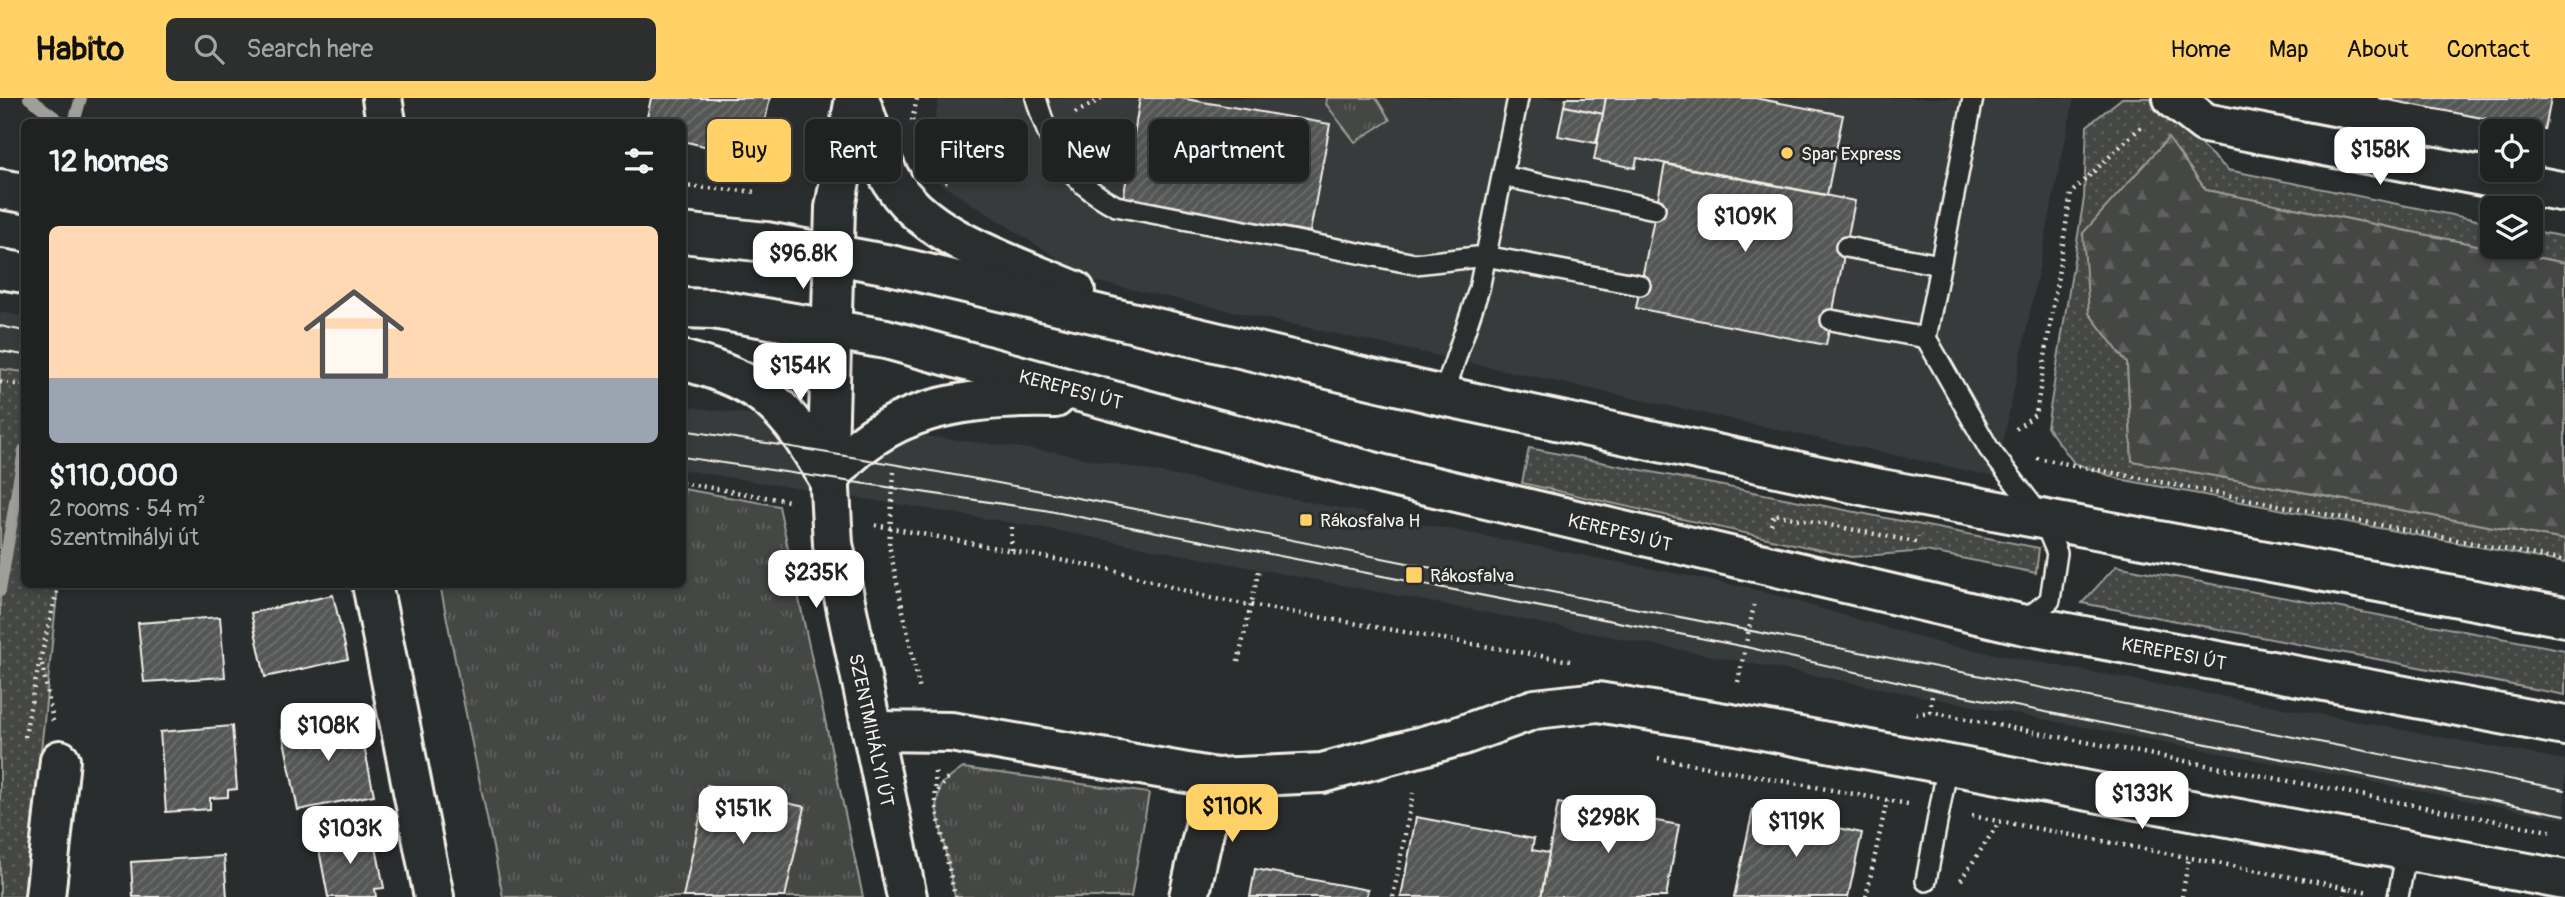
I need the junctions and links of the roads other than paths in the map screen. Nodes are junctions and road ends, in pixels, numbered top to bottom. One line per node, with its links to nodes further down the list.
1 (382, 98): 7 (main road)
2 (857, 98): 15 (main road, SZENTMIHÁLYI ÚT); 24 (main road)
3 (1036, 98): 16 (lane)
4 (1518, 98): 8 (lane)
5 (1973, 98): 17 (lane)
6 (2162, 107): 11 (main road)
7 (386, 119)
8 (1502, 176): 12 (lane); 16 (lane)
9 (0, 189): 10 (main road)
10 (21, 192)
11 (2565, 192)
12 (1655, 209)
13 (686, 233): 15 (main road)
14 (1846, 247): 17 (lane)
15 (834, 255): 23 (main road, SZENTMIHÁLYI ÚT); 24 (main road)
16 (1485, 256): 20 (lane); 27 (lane)
17 (1940, 265): 25 (lane)
18 (0, 269): 19 (main road)
19 (21, 272)
20 (1640, 285)
21 (686, 308): 23 (main road, KEREPESI ÚT)
22 (1831, 320): 25 (lane)
23 (832, 328): 28 (main road, KEREPESI ÚT); 29 (main road, SZENTMIHÁLYI ÚT)
24 (1159, 331): 27 (main road)
25 (1926, 338): 30 (lane)
26 (686, 361): 29 (main road)
27 (1443, 396): 30 (main road)
28 (1107, 399): 29 (main road); 33 (main road, KEREPESI ÚT)
29 (829, 479): 35 (main road, SZENTMIHÁLYI ÚT)
30 (2043, 519): 32 (main road); 33 (lane)
31 (373, 588): 44 (main road)
32 (2565, 617)
33 (2020, 624): 34 (main road, KEREPESI ÚT)
34 (2565, 726)
35 (872, 731): 38 (main road); 42 (main road, SZENTMIHÁLYI ÚT)
36 (60, 760): 43 (main road)
37 (1948, 764): 38 (main road); 39 (main road); 41 (lane)
38 (1216, 778): 45 (main road)
39 (2407, 850): 40 (main road); 46 (lane)
40 (2565, 880)
41 (1926, 881)
42 (897, 891)
43 (45, 897)
44 (434, 897)
45 (1189, 897)
46 (2398, 897)

